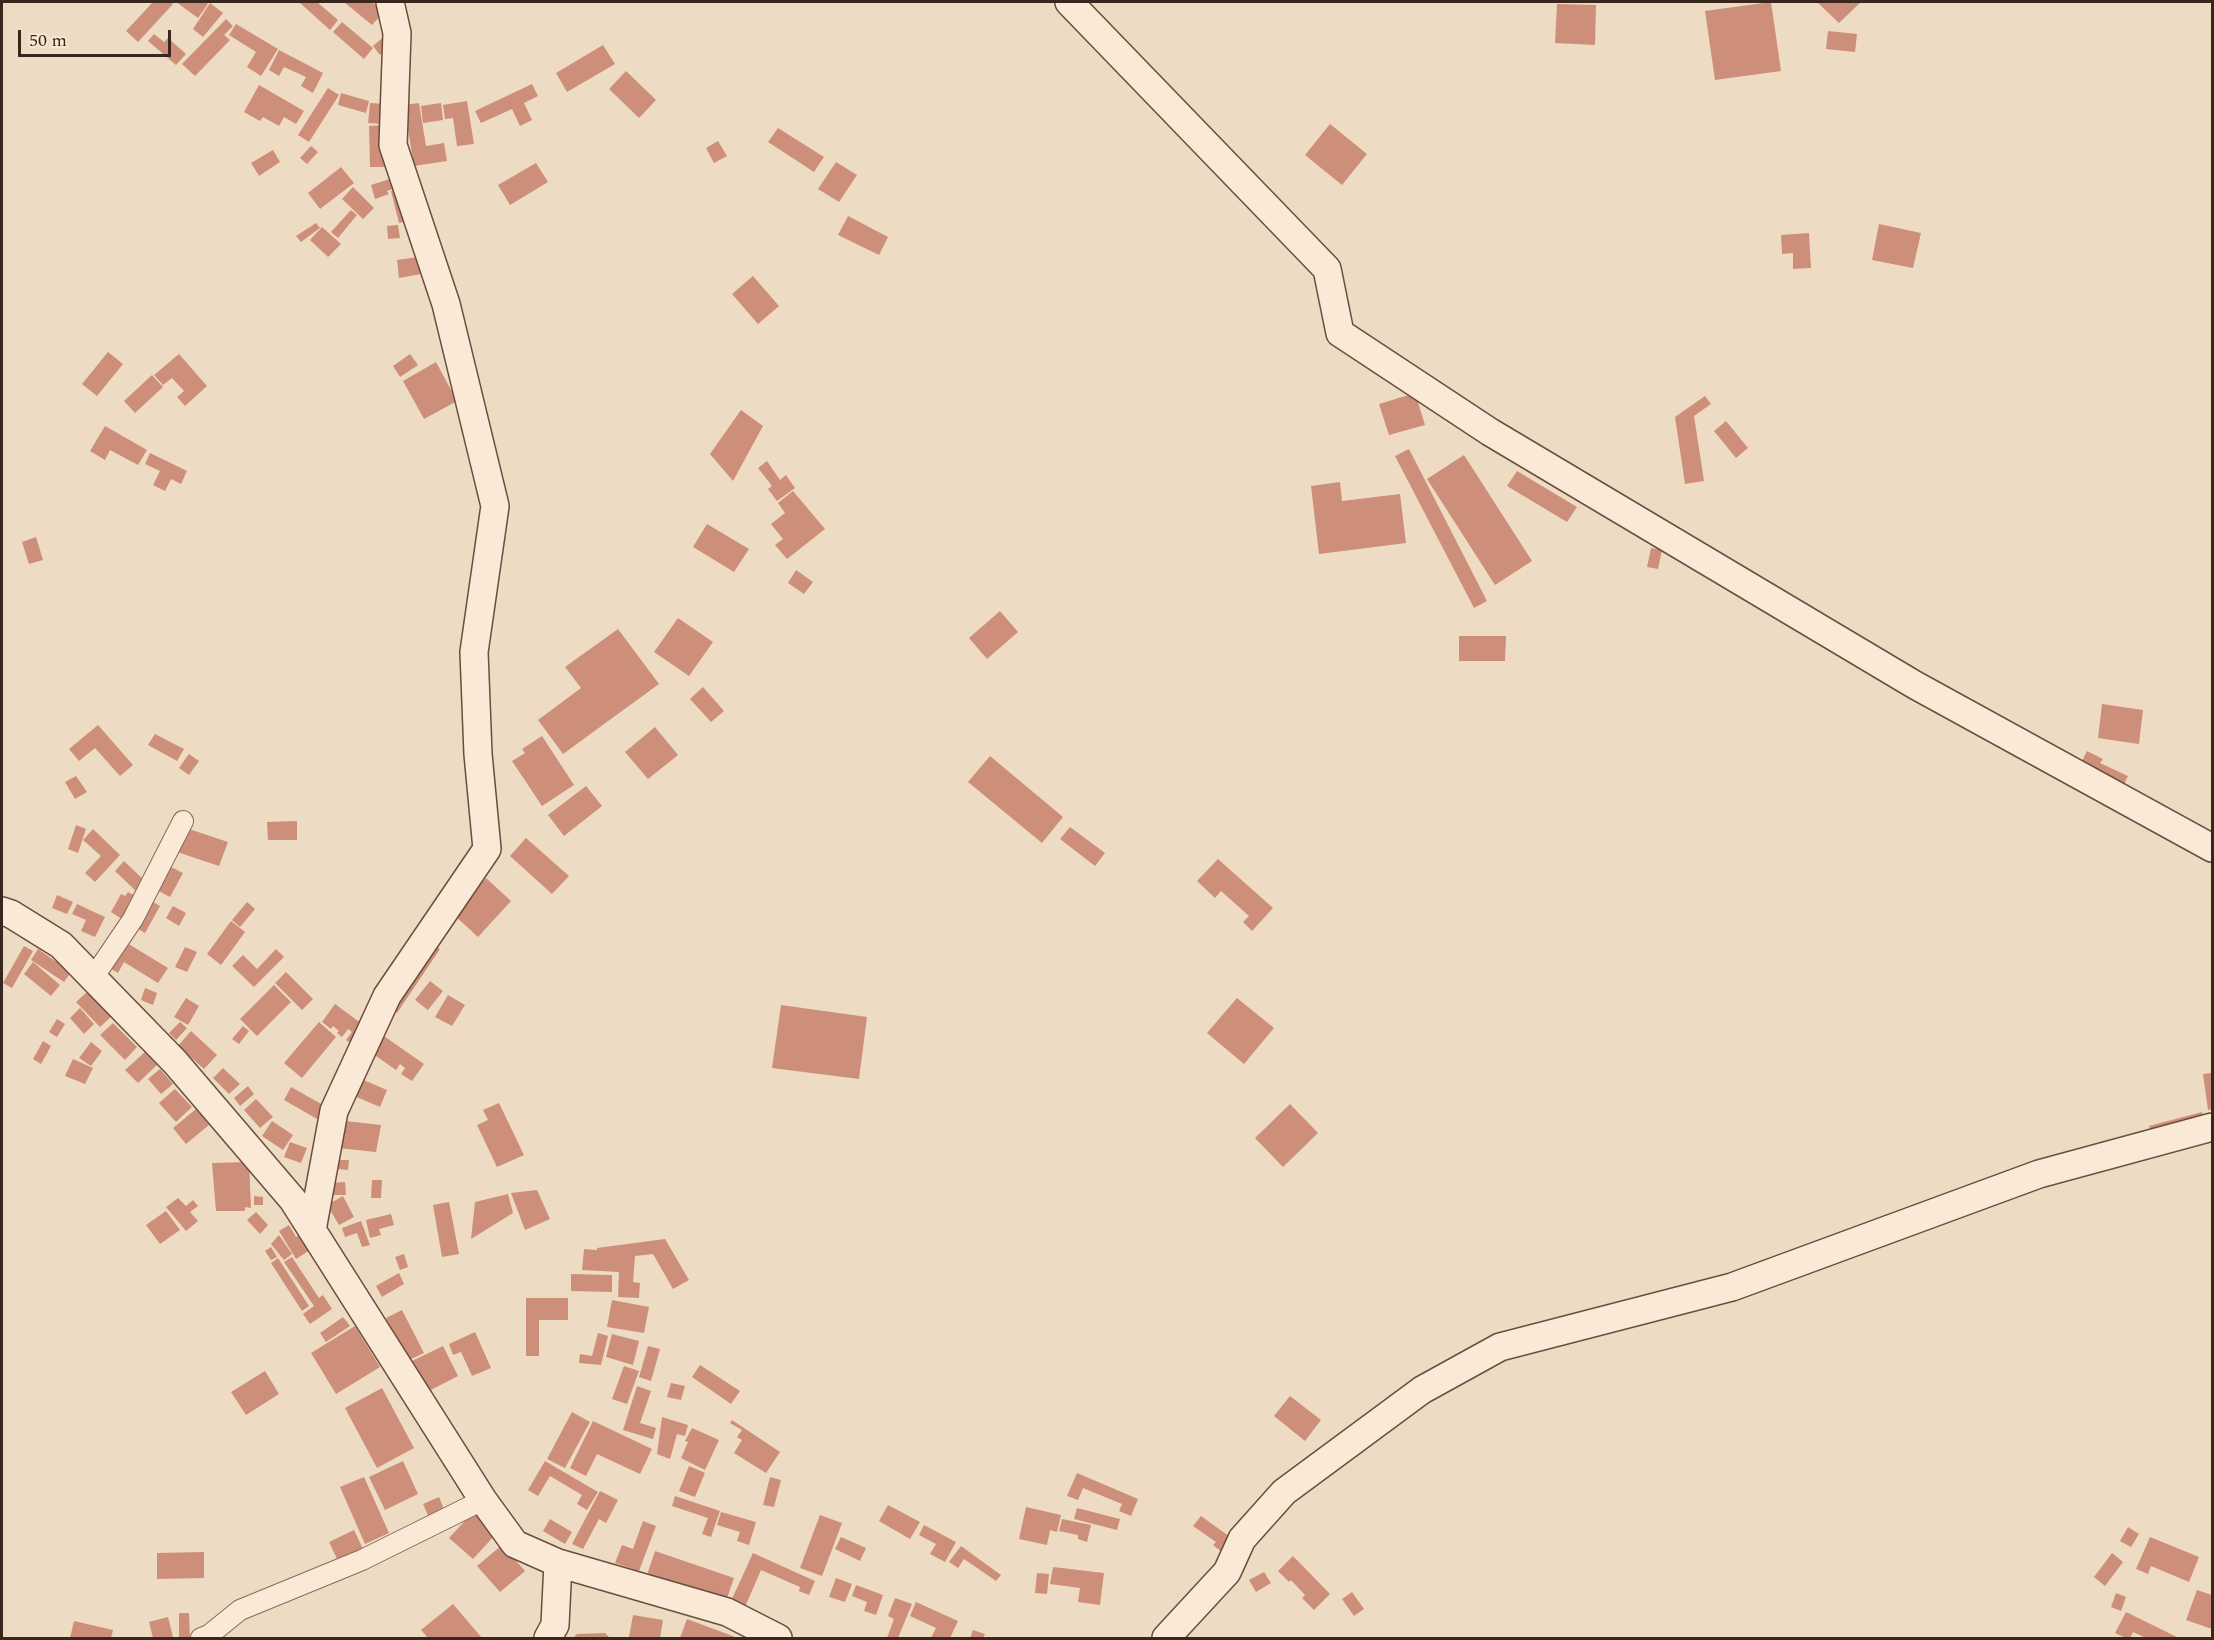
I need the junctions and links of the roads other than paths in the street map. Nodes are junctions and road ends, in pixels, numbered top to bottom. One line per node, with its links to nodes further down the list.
1 (390, 2): 8 (street)
2 (1069, 2): 4 (street)
3 (183, 820): 6 (street)
4 (2212, 849)
5 (2, 911): 6 (street)
6 (93, 978): 8 (street)
7 (2212, 1127): 14 (street)
8 (312, 1230): 9 (street)
9 (483, 1500): 10 (street); 11 (street)
10 (558, 1563): 12 (street); 13 (street)
11 (201, 1638)
12 (548, 1638)
13 (778, 1638)
14 (1166, 1638)

